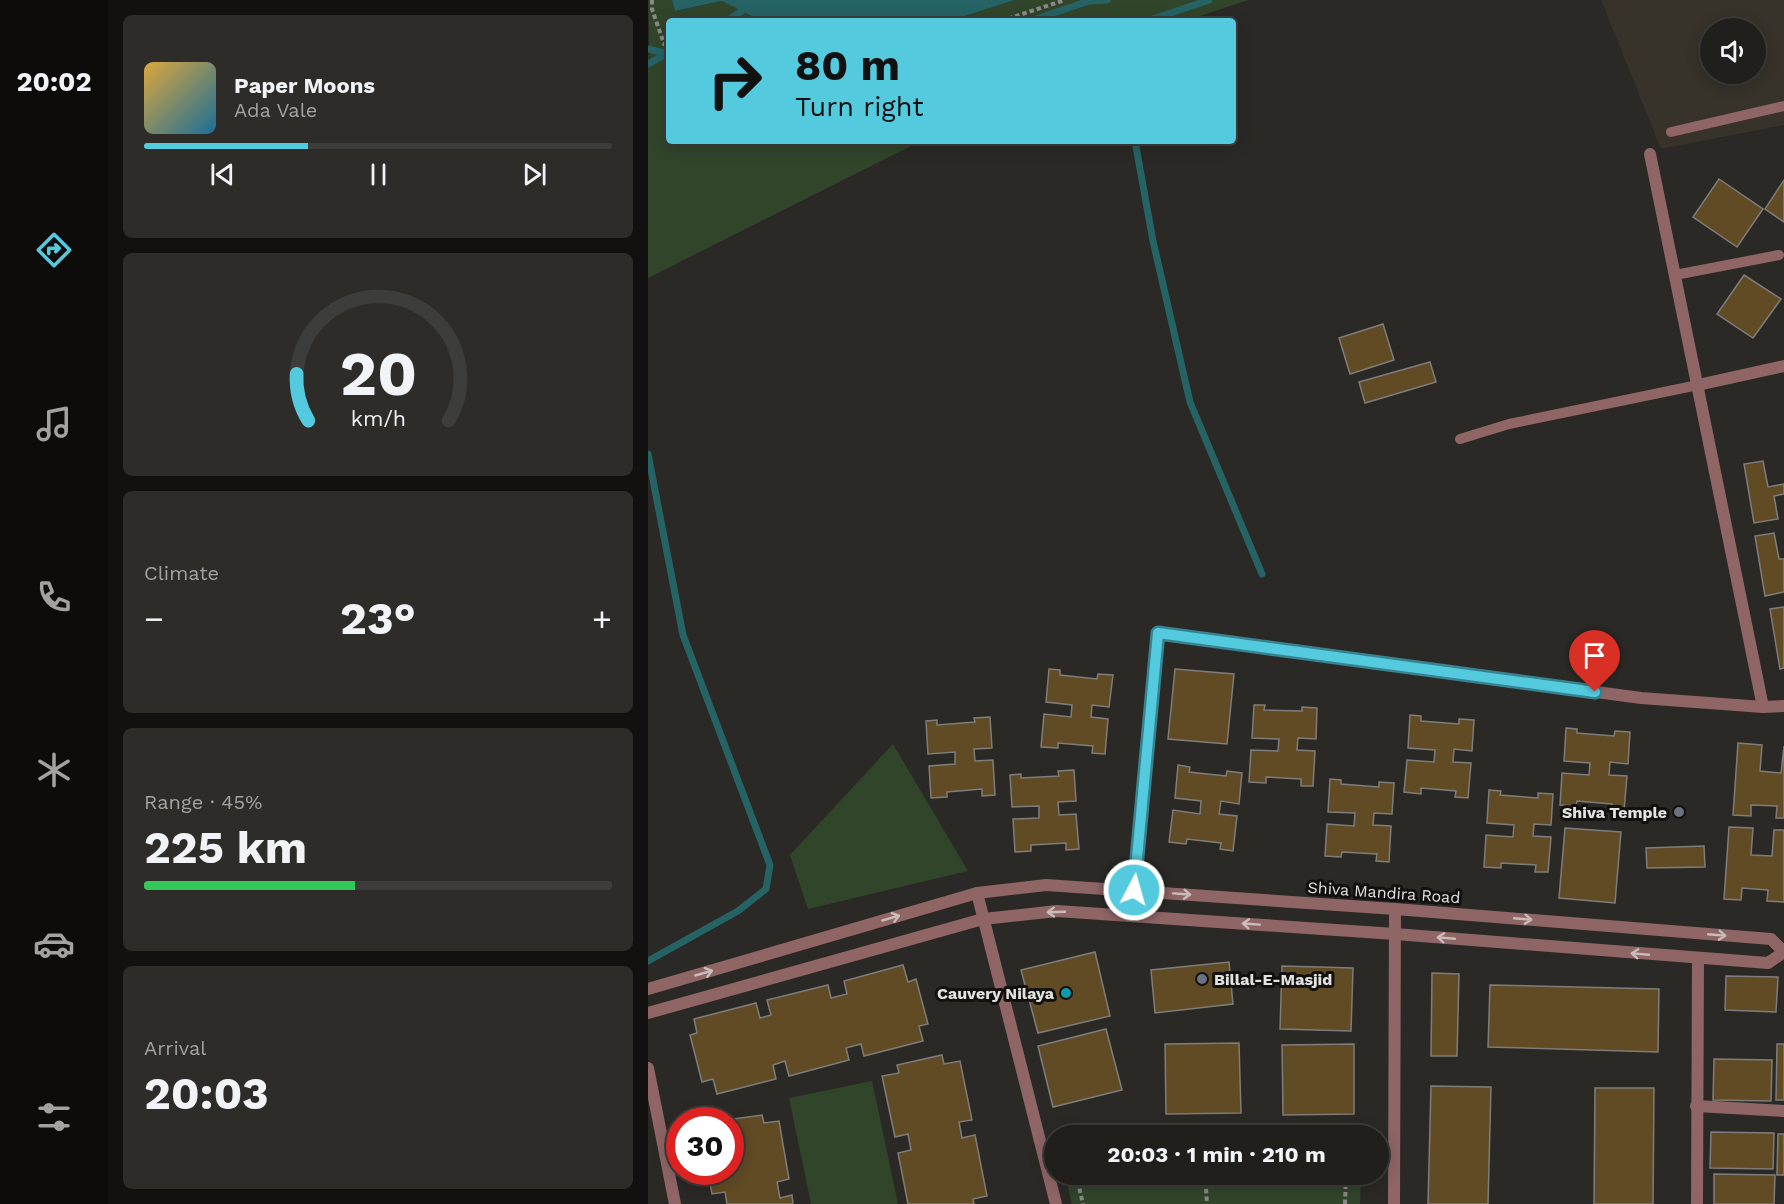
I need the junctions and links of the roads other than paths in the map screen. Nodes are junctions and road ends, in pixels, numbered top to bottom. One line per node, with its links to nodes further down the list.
1 (1784, 106): 2 (lane)
2 (1671, 132)
3 (1650, 154): 5 (street)
4 (1779, 255): 5 (lane)
5 (1675, 274): 7 (street)
6 (1784, 366): 7 (street)
7 (1698, 385): 8 (lane); 10 (street)
8 (1460, 439)
9 (1784, 706): 10 (street)
10 (1763, 707): 11 (street)
11 (1134, 890): 12 (street, Shiva Mandira Road); 13 (street, Shiva Mandira Road, one-way to 13)
12 (977, 893): 14 (street); 18 (street, Shiva Mandira Road, one-way to 12)
13 (1395, 909): 15 (street); 16 (street, Shiva Mandira Road, one-way to 16)
14 (984, 919): 15 (street, one-way to 14); 19 (street); 24 (street)
15 (1395, 934): 17 (street, one-way to 15); 25 (street)
16 (1784, 951): 17 (street)
17 (1698, 958): 21 (street)
18 (648, 989)
19 (648, 1013)
20 (648, 1068): 23 (street)
21 (1696, 1106): 22 (street); 26 (street)
22 (1784, 1111)
23 (675, 1204)
24 (1056, 1204)
25 (1394, 1204)
26 (1697, 1204)

